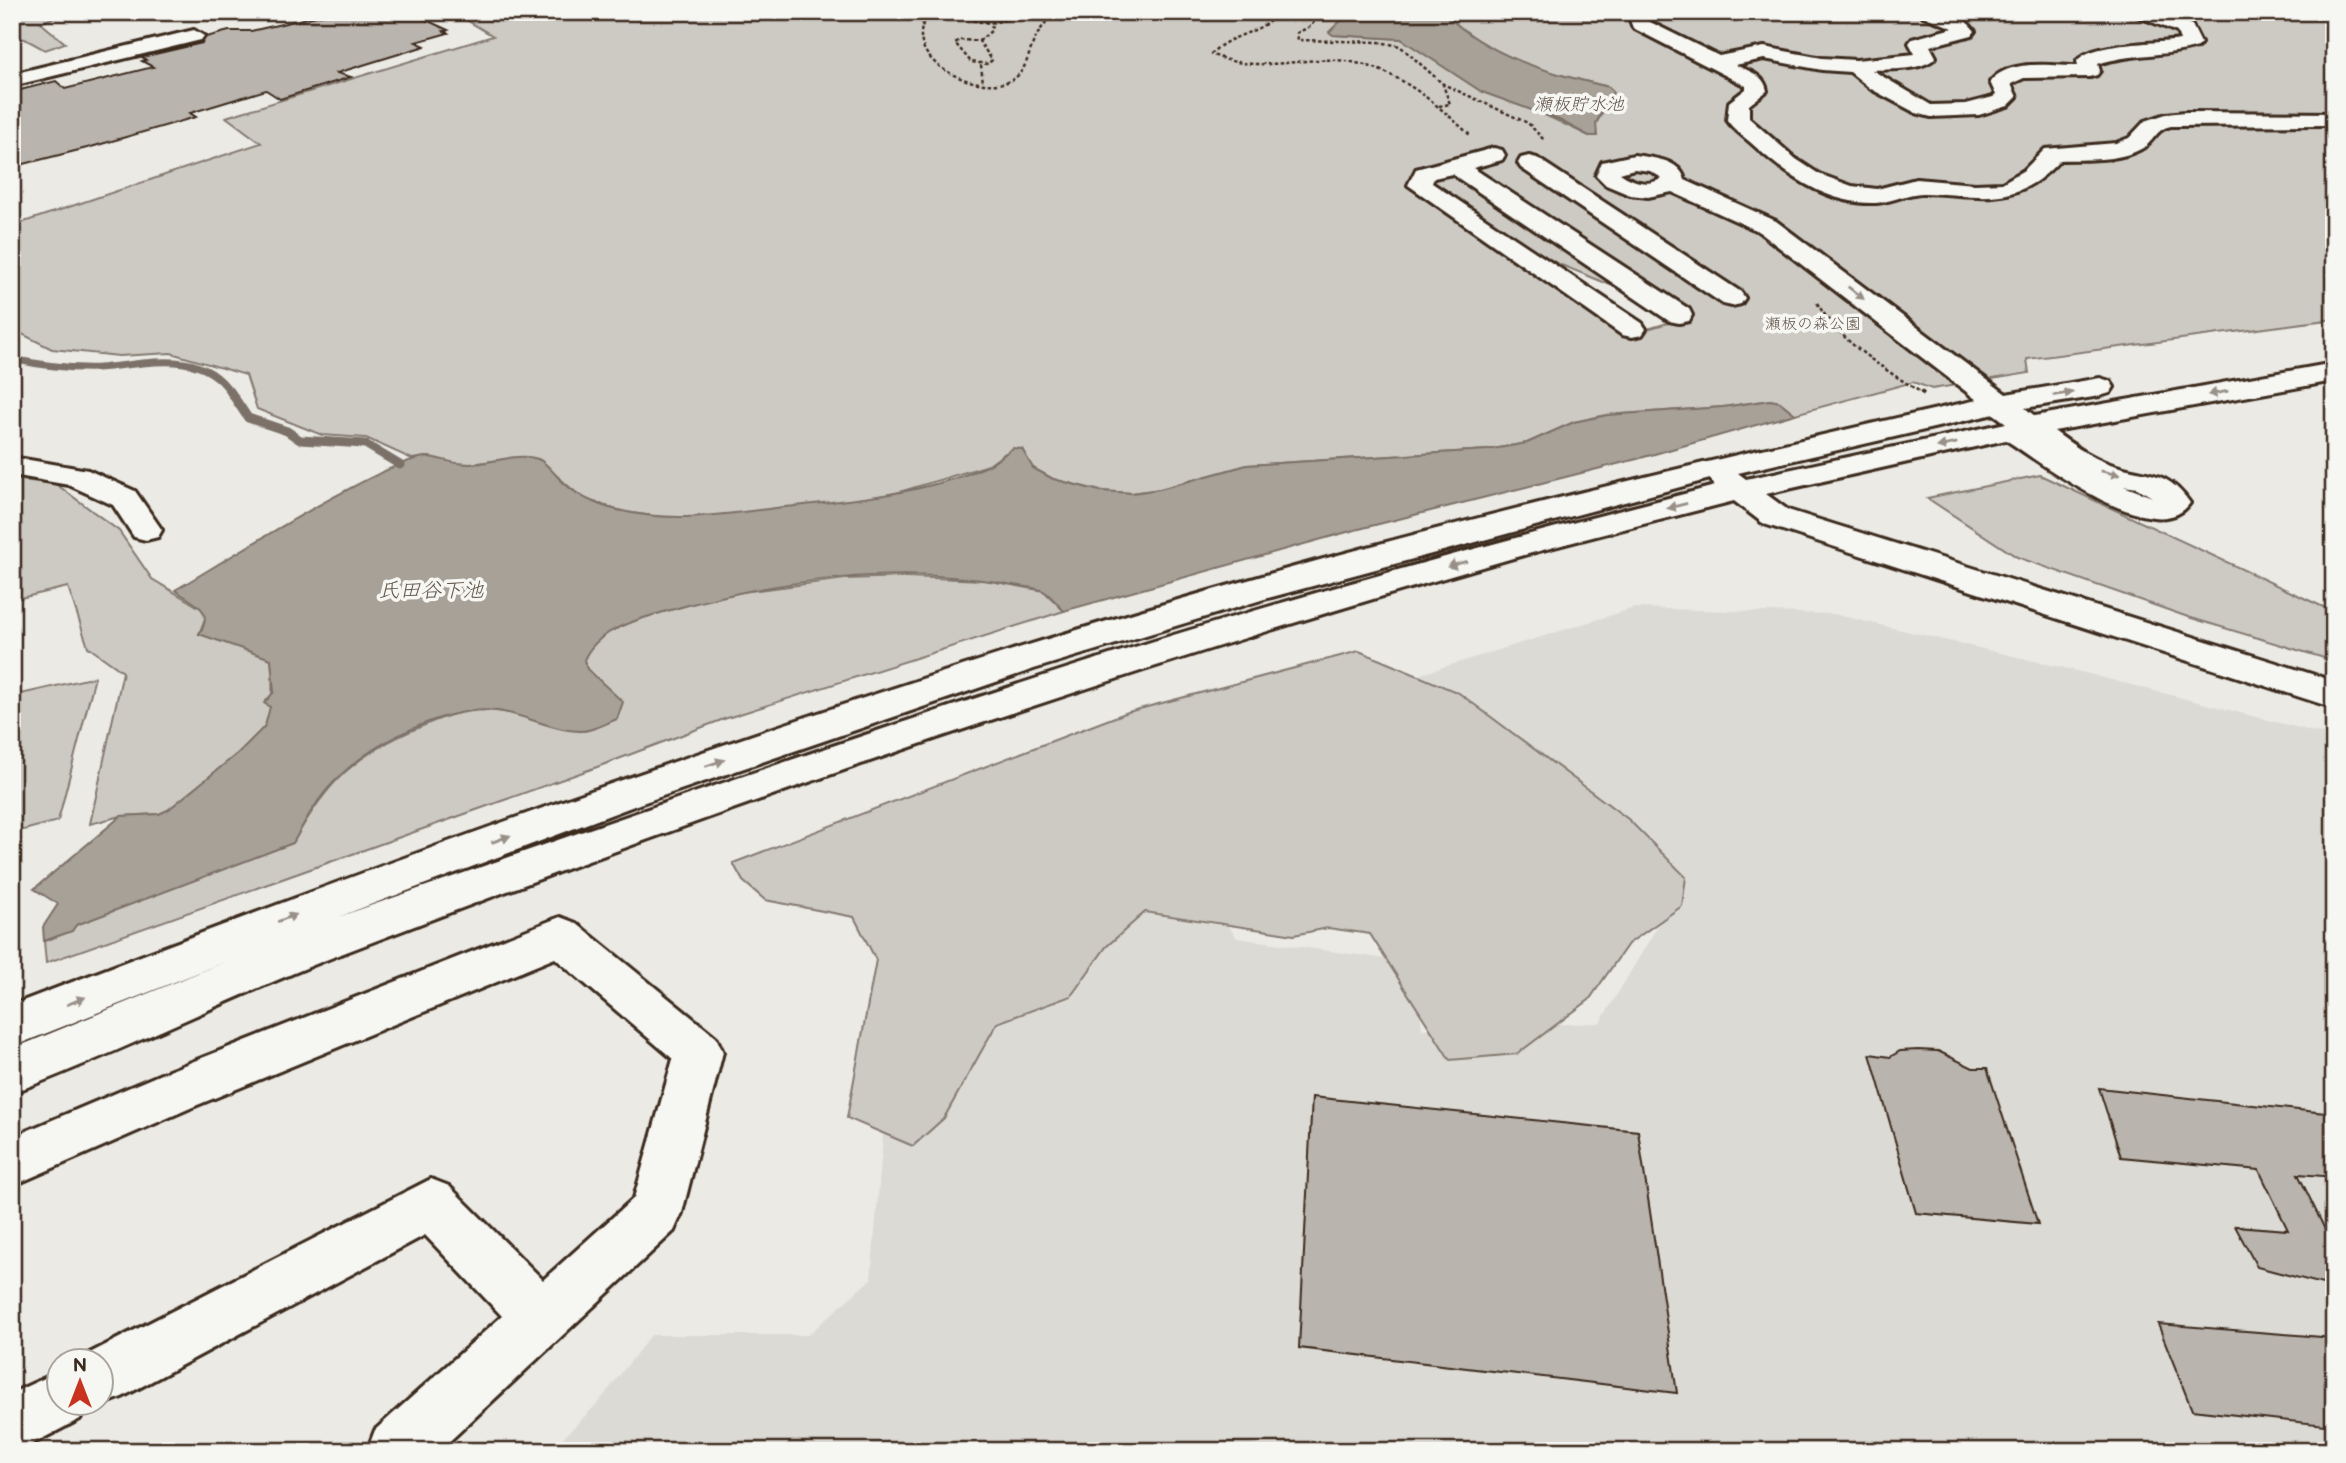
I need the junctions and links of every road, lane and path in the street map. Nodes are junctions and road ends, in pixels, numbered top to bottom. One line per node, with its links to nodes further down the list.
1 (928, 12): 17 (path)
2 (969, 12): 10 (path)
3 (1017, 12): 10 (path)
4 (1054, 12): 17 (path)
5 (1279, 12): 19 (path)
6 (1321, 12): 18 (path)
7 (1636, 12): 13 (street)
8 (1930, 12): 15 (street)
9 (2144, 12): 15 (street)
10 (992, 24): 12 (path)
11 (194, 36): 16 (street)
12 (979, 41): 14 (path); 14 (path)
13 (1719, 62): 15 (street); 20 (street)
14 (981, 65): 17 (path)
15 (1856, 66)
16 (12, 80)
17 (983, 83)
18 (1443, 84): 19 (path); 25 (path)
19 (1439, 106): 21 (path)
20 (2334, 119)
21 (1472, 136): 22 (street)
22 (1494, 155): 23 (street); 24 (street)
23 (1529, 163): 25 (street); 26 (street)
24 (1454, 165): 28 (street); 29 (street)
25 (1589, 169): 33 (street)
26 (1732, 298)
27 (1816, 301): 32 (path)
28 (1679, 315)
29 (1632, 329)
30 (2334, 350): 33 (street, one-way to 30)
31 (2334, 372): 33 (street, one-way to 33)
32 (1931, 398)
33 (2003, 421): 35 (street)
34 (12, 466): 36 (street)
35 (1726, 479): 37 (street); 38 (street, one-way to 35); 39 (street, one-way to 39)
36 (146, 530)
37 (2334, 695)
38 (12, 1026)
39 (12, 1071)
40 (12, 1162): 41 (street)
41 (541, 1317): 42 (street); 45 (street)
42 (116, 1370)
43 (46, 1406): 44 (street)
44 (12, 1424)
45 (396, 1451)

